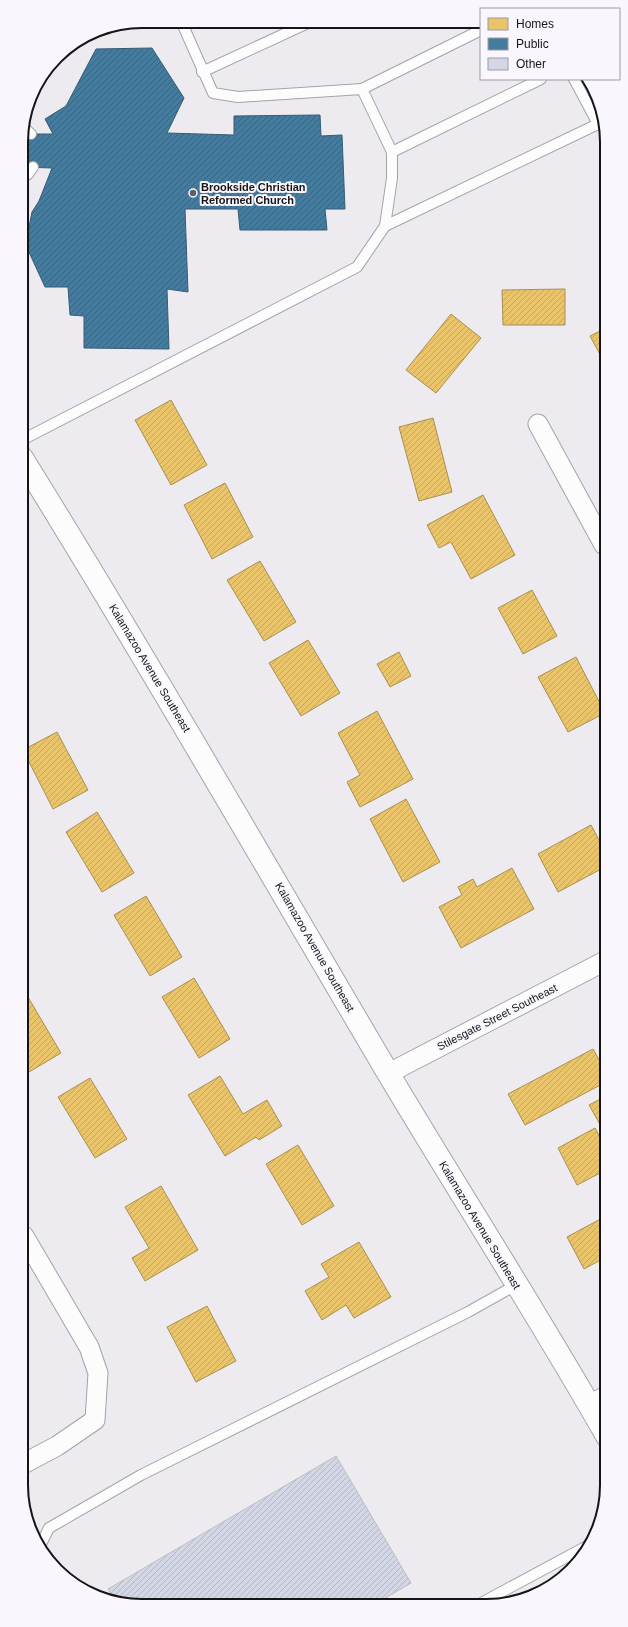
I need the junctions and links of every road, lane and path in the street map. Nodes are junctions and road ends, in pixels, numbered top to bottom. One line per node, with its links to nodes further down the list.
1 (184, 28): 4 (lane)
2 (297, 28): 4 (lane)
3 (480, 30): 7 (lane)
4 (202, 72): 7 (lane)
5 (539, 80): 10 (lane)
6 (575, 80): 13 (lane)
7 (362, 89): 10 (lane)
8 (28, 131): 9 (lane)
9 (31, 134)
10 (392, 152): 13 (lane)
11 (33, 167): 12 (lane)
12 (28, 174)
13 (384, 226): 15 (lane)
14 (538, 424): 17 (street)
15 (28, 437)
16 (28, 468): 19 (main road, Kalamazoo Avenue Southeast)
17 (600, 538)
18 (600, 964): 19 (street, Stilesgate Street Southeast)
19 (389, 1074): 21 (main road, Kalamazoo Avenue Southeast)
20 (28, 1243): 23 (street)
21 (516, 1285): 22 (main road, Kalamazoo Avenue Southeast); 24 (lane)
22 (598, 1400)
23 (28, 1461)
24 (43, 1541)
25 (579, 1550): 26 (lane)
26 (489, 1599)

